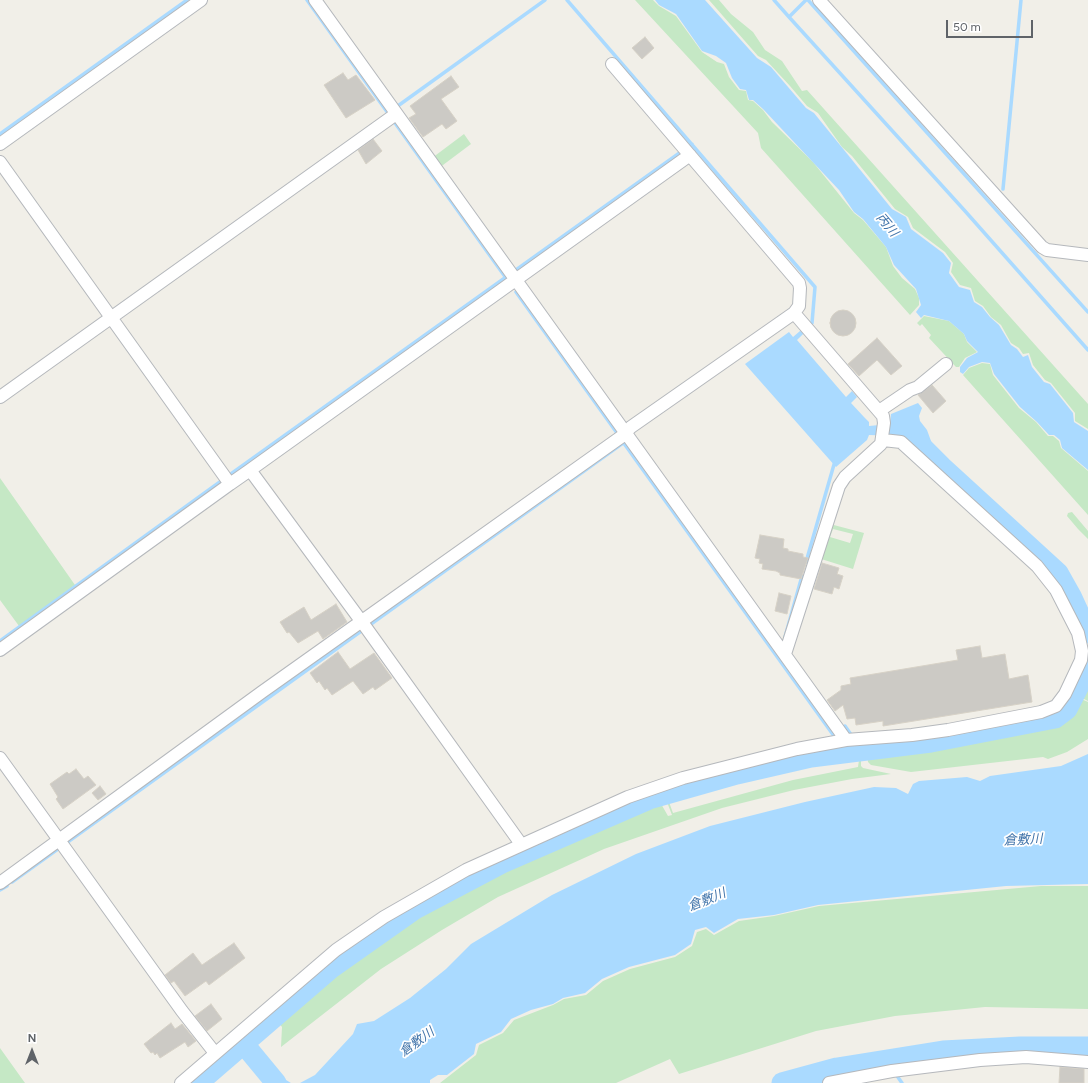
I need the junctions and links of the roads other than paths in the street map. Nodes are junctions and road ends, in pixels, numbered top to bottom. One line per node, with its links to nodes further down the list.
1 (201, 0): 6 (street)
2 (315, 0): 5 (street)
3 (819, 0): 9 (street)
4 (612, 64): 7 (street)
5 (393, 113): 10 (street); 12 (street)
6 (0, 144)
7 (687, 151): 10 (street); 11 (street)
8 (0, 162): 12 (street)
9 (1088, 255)
10 (512, 276): 16 (street); 18 (street)
11 (794, 313): 15 (street); 16 (street)
12 (109, 314): 14 (street); 19 (street)
13 (946, 364): 15 (street)
14 (0, 397)
15 (878, 410): 17 (street)
16 (625, 432): 20 (street); 22 (street)
17 (883, 438): 22 (street); 23 (street)
18 (250, 470): 19 (street); 20 (street)
19 (228, 480): 21 (street)
20 (365, 626): 25 (street); 26 (street)
21 (0, 650)
22 (785, 654): 23 (street)
23 (846, 740): 26 (street)
24 (0, 758): 25 (street)
25 (62, 843): 27 (street); 28 (street)
26 (521, 844): 28 (street)
27 (0, 883)
28 (215, 1054): 30 (street)
29 (1088, 1062): 31 (street)
30 (181, 1083)
31 (829, 1083)

